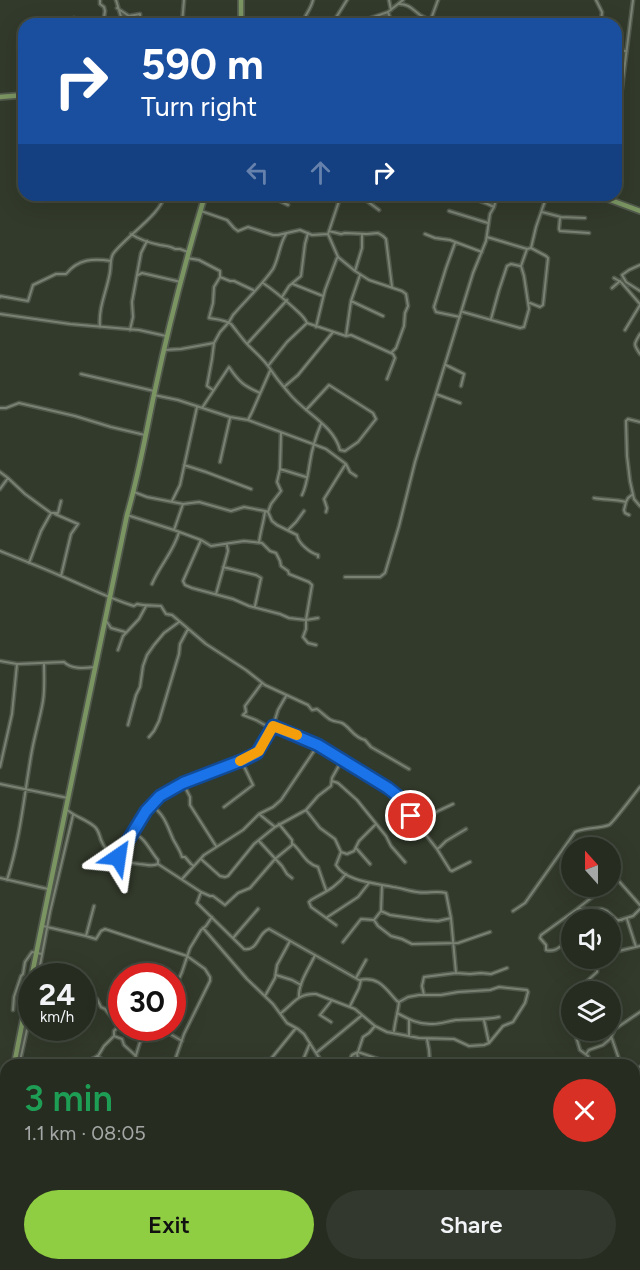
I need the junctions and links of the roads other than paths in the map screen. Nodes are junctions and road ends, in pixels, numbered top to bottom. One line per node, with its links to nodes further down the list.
1 (100, 0): 15 (street)
2 (116, 0): 13 (street)
3 (184, 0): 18 (street)
4 (241, 0): 19 (main road)
5 (313, 0): 20 (street)
6 (347, 0): 21 (street)
7 (389, 0): 14 (street)
8 (403, 0): 12 (street)
9 (438, 0): 25 (street)
10 (596, 0): 26 (street)
11 (633, 0): 28 (street)
12 (399, 4): 14 (street); 24 (street)
13 (117, 8): 16 (street); 17 (street)
14 (390, 11): 22 (street); 23 (street)
15 (104, 18)
16 (121, 18)
17 (141, 18)
18 (182, 18)
19 (241, 18)
20 (304, 18)
21 (336, 18)
22 (371, 18)
23 (391, 18)
24 (427, 18)
25 (432, 18)
26 (602, 18)
27 (622, 50): 28 (street)
28 (626, 51): 29 (street)
29 (622, 91)
30 (18, 96): 31 (main road)
31 (0, 97)
32 (163, 201): 54 (street)
33 (203, 201): 43 (main road)
34 (280, 201): 41 (street)
35 (339, 201): 51 (street)
36 (369, 201): 44 (street)
37 (480, 201): 42 (street)
38 (496, 201): 42 (street)
39 (545, 201): 47 (street)
40 (616, 201): 46 (main road)
41 (288, 205)
42 (494, 207): 50 (street)
43 (201, 210): 55 (street); 63 (main road)
44 (379, 210)
45 (449, 210): 50 (street)
46 (640, 210)
47 (542, 212): 48 (street); 61 (street)
48 (561, 217): 49 (street); 53 (street)
49 (585, 218)
50 (488, 223): 58 (street)
51 (328, 232): 52 (street); 56 (street); 65 (street)
52 (309, 233): 55 (street); 78 (street)
53 (589, 233)
54 (132, 234): 59 (street); 67 (street)
55 (286, 234): 77 (street)
56 (362, 234): 70 (street); 79 (street)
57 (425, 234): 60 (street)
58 (487, 237): 62 (street); 64 (street)
59 (147, 242): 63 (street); 71 (street)
60 (455, 243): 64 (street); 93 (street)
61 (531, 248): 62 (street); 88 (street)
62 (527, 249): 69 (street)
63 (189, 252): 66 (main road)
64 (482, 252): 90 (street)
65 (338, 256): 70 (street); 83 (street)
66 (187, 258): 73 (street); 76 (main road)
67 (111, 261): 84 (street); 97 (street)
68 (640, 265): 82 (street)
69 (521, 266): 88 (street); 94 (street)
70 (355, 271): 72 (street)
71 (138, 275): 76 (street); 99 (street)
72 (360, 275): 79 (street); 87 (street)
73 (220, 277): 81 (street); 95 (street)
74 (614, 279): 75 (street)
75 (620, 280): 80 (street); 89 (street)
76 (181, 282): 104 (main road)
77 (262, 282): 81 (street); 85 (street)
78 (293, 284): 83 (street); 85 (street)
79 (392, 287): 108 (street)
80 (612, 288)
81 (254, 291): 95 (street)
82 (640, 291)
83 (323, 296): 98 (street)
84 (0, 297)
85 (282, 297): 86 (street)
86 (286, 300): 96 (street); 106 (street)
87 (351, 301): 92 (street); 103 (street)
88 (529, 303): 94 (street)
89 (640, 304): 100 (street)
90 (462, 312): 93 (street); 94 (street)
91 (0, 314): 97 (street)
92 (383, 316)
93 (460, 317): 110 (street)
94 (491, 319)
95 (230, 322): 105 (street); 106 (street)
96 (307, 322): 98 (street); 111 (street)
97 (100, 327): 99 (street)
98 (316, 327): 101 (street)
99 (130, 330): 104 (street)
100 (625, 330)
101 (333, 332): 103 (street); 116 (street)
102 (640, 334): 109 (street)
103 (346, 336): 108 (street)
104 (167, 337): 107 (main road)
105 (214, 343): 107 (street); 117 (street)
106 (247, 344): 111 (street)
107 (164, 350): 118 (main road)
108 (391, 353): 114 (street)
109 (640, 354)
110 (446, 365): 115 (street); 120 (street)
111 (268, 366): 112 (street)
112 (270, 370): 116 (street); 119 (street)
113 (81, 374): 118 (street)
114 (387, 379)
115 (461, 386)
116 (284, 387): 125 (street)
117 (213, 390): 119 (street); 124 (street)
118 (154, 393): 122 (street); 131 (main road)
119 (260, 393): 127 (street)
120 (436, 394): 121 (street); 169 (street)
121 (460, 403)
122 (197, 407): 124 (street); 135 (street)
123 (0, 408): 131 (street)
124 (202, 408): 126 (street)
125 (306, 410): 129 (street); 129 (street)
126 (230, 417): 127 (street); 133 (street)
127 (248, 420): 130 (street)
128 (640, 422): 144 (street)
129 (321, 424): 132 (street)
130 (281, 432): 132 (street); 136 (street)
131 (145, 435): 143 (main road)
132 (313, 444): 134 (street); 139 (street)
133 (220, 462)
134 (346, 464): 138 (street); 154 (street)
135 (184, 465): 142 (street); 148 (street)
136 (280, 469): 139 (street); 153 (street)
137 (0, 472): 140 (street)
138 (356, 476)
139 (306, 477): 145 (street)
140 (8, 478): 141 (street); 155 (street)
141 (0, 489)
142 (251, 489)
143 (134, 492): 148 (street); 156 (main road)
144 (633, 494): 149 (street); 151 (street)
145 (302, 495)
146 (594, 498): 149 (street)
147 (61, 501): 155 (street)
148 (172, 501): 150 (street)
149 (626, 502): 157 (street)
150 (183, 504): 153 (street); 158 (street)
151 (640, 506)
152 (304, 511): 159 (street)
153 (267, 512): 159 (street); 162 (street)
154 (326, 512)
155 (53, 514): 166 (street); 168 (street)
156 (126, 515): 158 (street); 172 (main road)
157 (629, 515)
158 (174, 530): 160 (street)
159 (288, 530): 165 (street)
160 (179, 532): 161 (street); 170 (street)
161 (201, 540): 163 (street); 171 (street)
162 (259, 543): 163 (street); 177 (street)
163 (227, 545): 167 (street)
164 (0, 551): 166 (street)
165 (318, 557)
166 (29, 562): 168 (street)
167 (223, 567): 171 (street); 174 (street)
168 (61, 576): 172 (street)
169 (345, 577)
170 (152, 584)
171 (216, 594): 174 (street)
172 (110, 596): 173 (street); 176 (main road)
173 (146, 606): 178 (street); 180 (street)
174 (255, 607): 177 (street)
175 (318, 618): 177 (street)
176 (105, 620): 180 (street); 186 (main road)
177 (306, 620): 181 (street)
178 (179, 622): 179 (street); 189 (street)
179 (188, 629): 187 (street); 191 (street)
180 (126, 633): 182 (street)
181 (316, 645)
182 (118, 650)
183 (0, 661): 185 (street)
184 (44, 663): 185 (street); 186 (street); 201 (street)
185 (17, 664): 195 (street)
186 (95, 667): 202 (main road)
187 (262, 683): 188 (street); 190 (street)
188 (286, 696): 190 (street); 196 (street)
189 (128, 725)
190 (273, 728): 192 (street); 193 (street)
191 (149, 737)
192 (318, 745): 194 (street); 208 (street)
193 (241, 760): 198 (street); 205 (street)
194 (342, 760): 197 (street); 212 (street)
195 (0, 767)
196 (409, 769)
197 (332, 781): 207 (street); 211 (street)
198 (183, 783): 204 (street); 218 (street)
199 (0, 784): 201 (street)
200 (640, 787): 247 (street)
201 (26, 789): 202 (street); 234 (street)
202 (68, 798): 206 (main road)
203 (453, 804): 212 (street)
204 (151, 805): 215 (street); 229 (street)
205 (224, 807)
206 (66, 809): 209 (street); 238 (main road)
207 (306, 810): 210 (street); 221 (street)
208 (259, 814): 213 (street); 218 (street)
209 (73, 815): 222 (street); 256 (street)
210 (279, 824): 213 (street); 217 (street)
211 (376, 825): 219 (street); 225 (street)
212 (418, 825): 220 (street)
213 (275, 827): 216 (street)
214 (466, 829): 220 (street)
215 (133, 833): 222 (street); 227 (street)
216 (259, 841): 223 (street); 224 (street)
217 (293, 844): 224 (street); 239 (street)
218 (216, 847): 223 (street)
219 (356, 848): 221 (street); 228 (street)
220 (437, 849): 226 (street)
221 (341, 852): 230 (street)
222 (117, 858): 227 (street)
223 (201, 859): 229 (street)
224 (275, 859): 232 (street); 240 (street)
225 (405, 862)
226 (470, 862)
227 (158, 864): 233 (street)
228 (370, 864)
229 (194, 866): 233 (street)
230 (346, 874): 235 (street); 239 (street)
231 (0, 878): 234 (street)
232 (292, 878)
233 (182, 879): 240 (street)
234 (7, 880): 238 (street)
235 (369, 883): 237 (street); 249 (street)
236 (621, 884): 243 (street)
237 (382, 885): 246 (street); 250 (street)
238 (48, 889): 256 (main road)
239 (327, 891): 249 (street)
240 (201, 892): 248 (street)
241 (592, 897): 245 (street)
242 (94, 906): 259 (street)
243 (640, 907): 251 (street)
244 (258, 909): 260 (street)
245 (577, 909)
246 (381, 911): 250 (street); 252 (street)
247 (513, 911)
248 (212, 917): 257 (street); 260 (street)
249 (326, 918): 255 (street)
250 (451, 918): 263 (street)
251 (627, 919): 253 (street); 264 (street)
252 (374, 920): 262 (street); 263 (street)
253 (622, 920)
254 (561, 921): 265 (street)
255 (336, 925)
256 (45, 927): 259 (street); 267 (main road); 268 (street)
257 (203, 928): 270 (street); 283 (street)
258 (490, 932): 263 (street)
259 (86, 936): 270 (street)
260 (233, 938): 261 (street)
261 (290, 940): 269 (street); 277 (street)
262 (343, 942)
263 (453, 943): 276 (street)
264 (638, 946): 266 (street)
265 (561, 947)
266 (621, 950)
267 (36, 953): 268 (street); 289 (street); 321 (main road)
268 (42, 954): 272 (street)
269 (316, 954): 278 (street); 281 (street)
270 (187, 956): 273 (street); 302 (street)
271 (366, 960): 278 (street)
272 (40, 963)
273 (184, 963)
274 (507, 968): 276 (street)
275 (597, 969): 280 (street)
276 (456, 973): 282 (street)
277 (276, 975): 281 (street); 283 (street)
278 (356, 978): 279 (street)
279 (361, 980): 287 (street); 288 (street)
280 (587, 981)
281 (301, 985): 284 (street)
282 (424, 994): 287 (street); 315 (street)
283 (265, 996): 292 (street)
284 (299, 997): 286 (street); 292 (street)
285 (96, 999): 290 (street)
286 (332, 1000): 288 (street); 298 (street)
287 (399, 1002): 293 (street)
288 (350, 1006): 294 (street)
289 (13, 1010)
290 (108, 1012)
291 (640, 1012): 299 (street)
292 (281, 1013): 301 (street)
293 (397, 1013): 296 (street); 303 (street)
294 (362, 1016): 300 (street); 317 (street)
295 (499, 1017): 297 (street)
296 (409, 1020): 297 (street); 304 (street)
297 (484, 1020): 315 (street)
298 (331, 1022)
299 (621, 1025)
300 (375, 1026): 303 (street); 316 (street)
301 (296, 1028): 314 (street); 327 (street)
302 (186, 1030)
303 (394, 1033): 304 (street)
304 (409, 1036): 305 (street)
305 (427, 1039): 315 (street); 333 (street)
306 (24, 1041): 322 (street)
307 (109, 1041): 319 (street)
308 (123, 1041): 320 (street)
309 (141, 1041): 320 (street)
310 (182, 1041): 326 (street)
311 (577, 1041): 318 (street)
312 (607, 1041): 318 (street)
313 (613, 1041): 335 (street)
314 (310, 1043): 317 (street); 328 (street)
315 (489, 1043)
316 (358, 1052): 330 (street); 331 (street); 332 (street)
317 (316, 1053): 329 (street)
318 (586, 1054): 334 (street)
319 (97, 1056): 323 (street); 324 (street)
320 (136, 1056): 325 (street)
321 (15, 1059)
322 (20, 1059)
323 (91, 1059)
324 (102, 1059)
325 (135, 1059)
326 (176, 1059)
327 (271, 1059)
328 (303, 1059)
329 (320, 1059)
330 (350, 1059)
331 (359, 1059)
332 (378, 1059)
333 (430, 1059)
334 (588, 1059)
335 (619, 1059)

